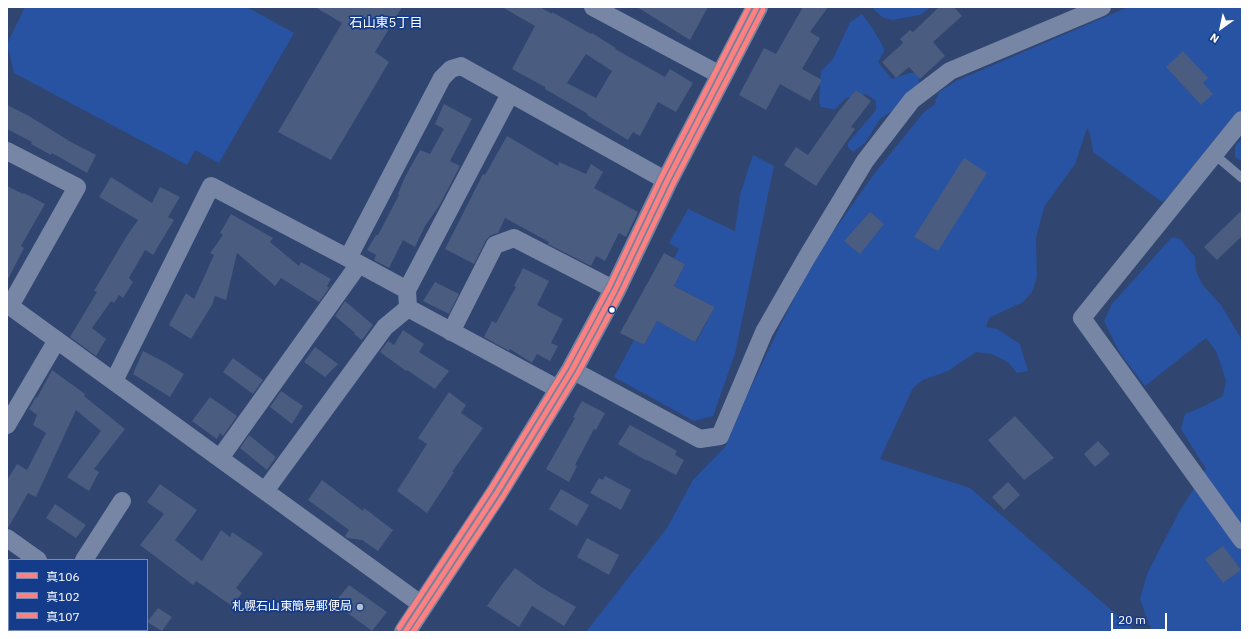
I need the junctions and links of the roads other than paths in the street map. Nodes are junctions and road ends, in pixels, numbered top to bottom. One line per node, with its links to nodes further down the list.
1 (592, 7): 4 (street)
2 (757, 7): 5 (highway)
3 (1102, 7): 19 (street)
4 (619, 13): 5 (street)
5 (722, 76): 11 (highway)
6 (510, 94): 11 (street); 12 (street); 13 (street)
7 (1242, 120): 9 (street)
8 (7, 151): 15 (street)
9 (1215, 155): 10 (lane); 27 (street)
10 (1242, 178)
11 (667, 181): 14 (highway)
12 (353, 261): 13 (street); 20 (street); 23 (street)
13 (407, 290): 16 (street)
14 (614, 290): 17 (street); 19 (highway)
15 (8, 305): 18 (street)
16 (408, 308): 17 (street); 24 (street)
17 (451, 332): 21 (street)
18 (57, 340): 20 (street); 22 (street)
19 (572, 370): 21 (highway)
20 (114, 381): 23 (street)
21 (560, 390): 30 (highway)
22 (7, 425)
23 (220, 458): 24 (street)
24 (265, 491): 30 (street)
25 (122, 501): 29 (street)
26 (7, 538): 28 (street)
27 (1242, 540)
28 (37, 559)
29 (85, 559)
30 (422, 605): 31 (highway)
31 (405, 632)

